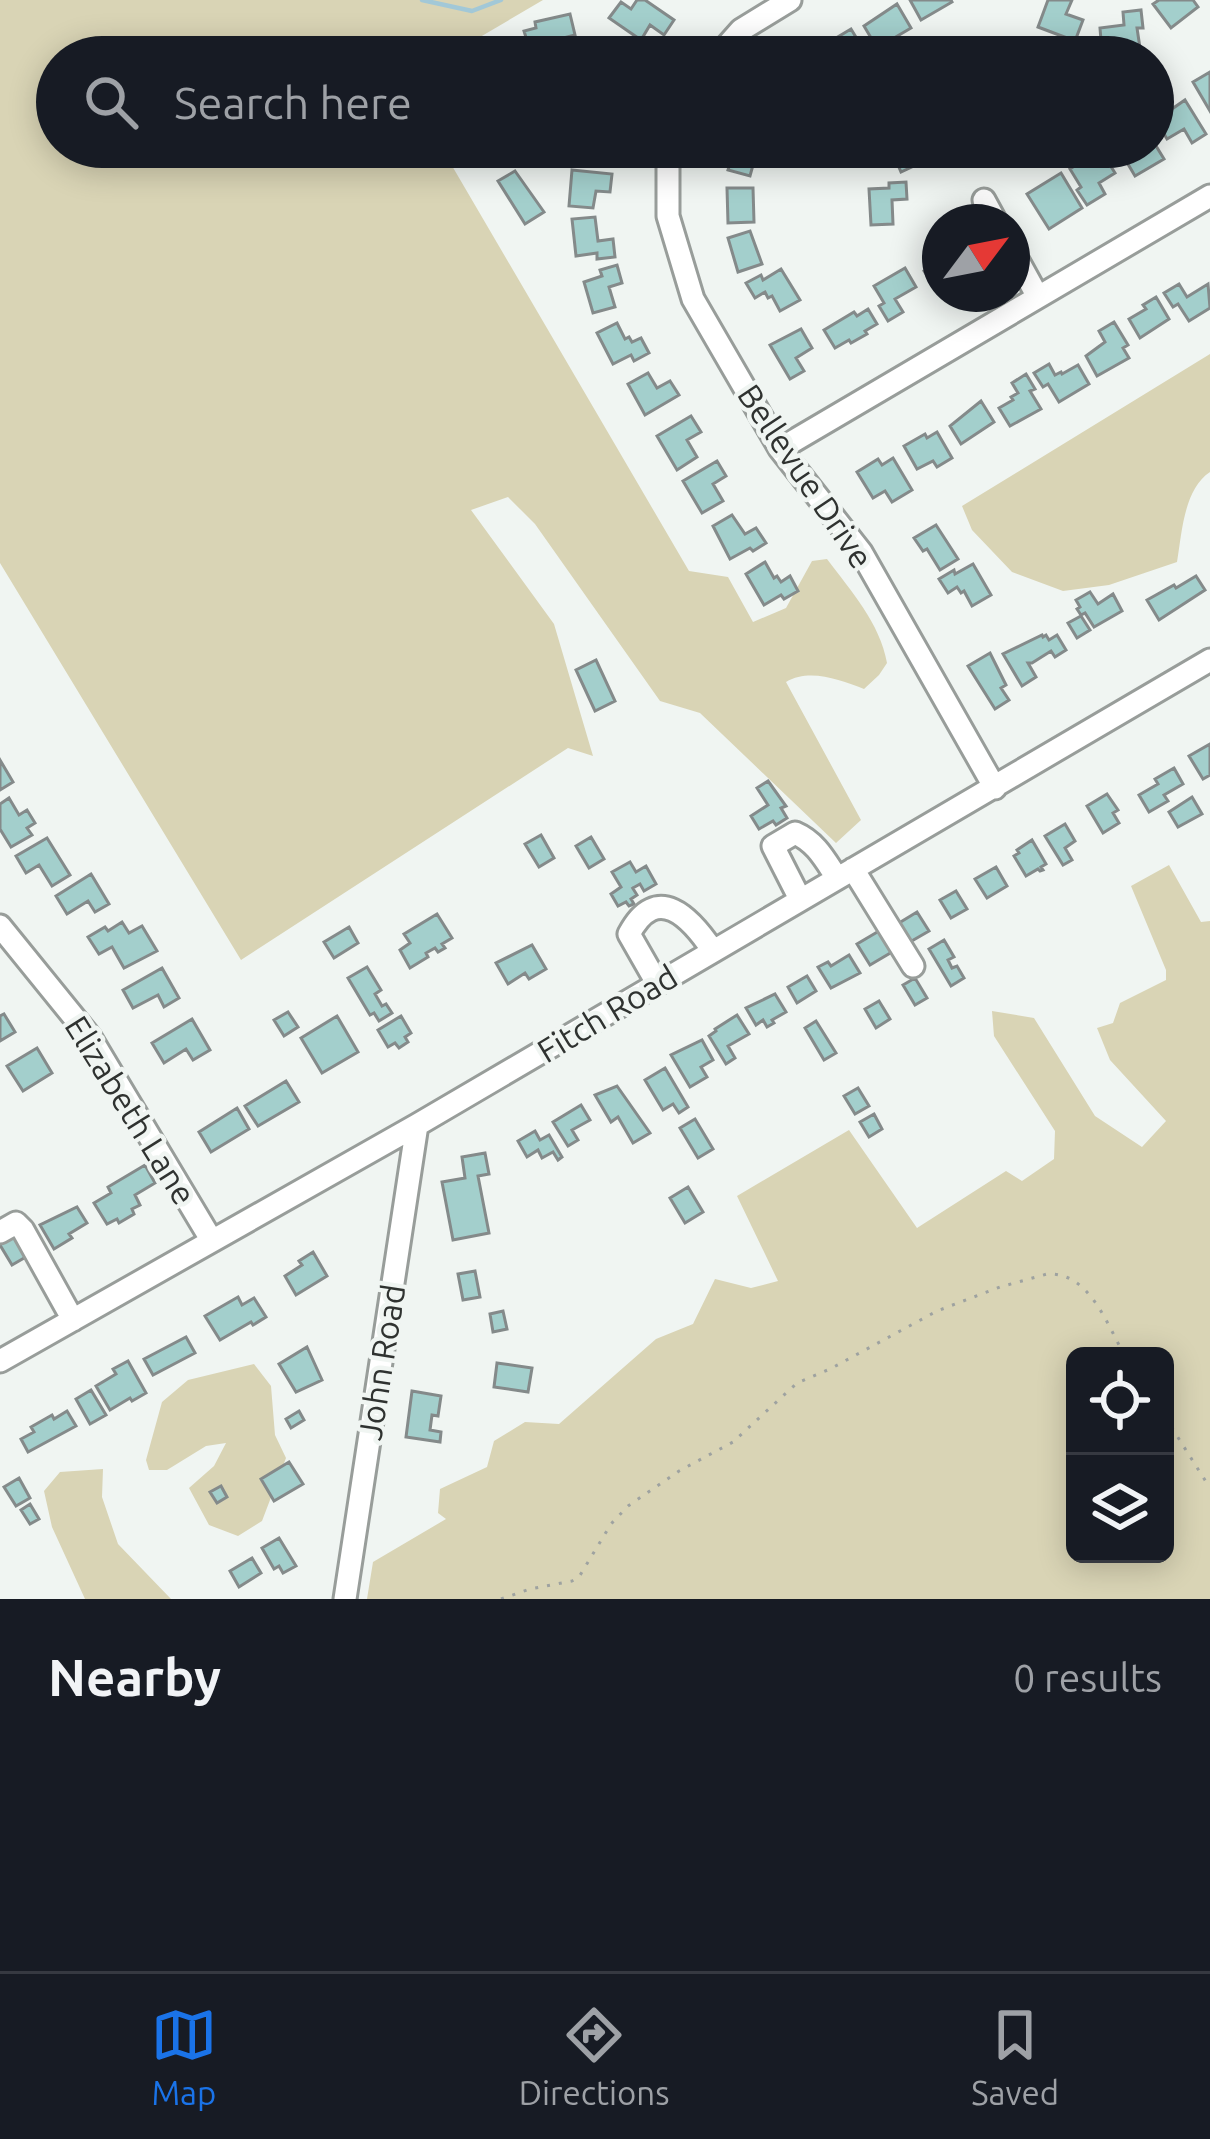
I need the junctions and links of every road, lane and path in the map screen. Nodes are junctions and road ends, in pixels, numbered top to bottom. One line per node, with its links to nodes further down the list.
1 (790, 0): 2 (street)
2 (736, 36)
3 (668, 168): 9 (street, Bellevue Drive)
4 (1210, 196): 8 (street)
5 (984, 200): 6 (street)
6 (986, 204)
7 (1030, 282): 8 (street)
8 (1038, 296): 9 (street)
9 (780, 449): 11 (street, Bellevue Drive)
10 (1210, 660): 11 (street, Fitch Road)
11 (995, 788): 12 (street, Fitch Road)
12 (845, 873): 13 (street, Fitch Road); 13 (street); 16 (street)
13 (800, 899): 15 (street, Fitch Road)
14 (0, 926): 20 (street, Elizabeth Lane)
15 (712, 951): 17 (street, Fitch Road); 17 (street)
16 (914, 966)
17 (657, 983): 18 (street, Fitch Road)
18 (417, 1125): 20 (street, Fitch Road); 26 (street, John Road)
19 (0, 1232): 21 (street)
20 (212, 1241): 21 (street, Fitch Road)
21 (73, 1320): 23 (street, Fitch Road)
22 (1120, 1347): 27 (path)
23 (1, 1359)
24 (1174, 1431): 25 (path)
25 (1210, 1488)
26 (345, 1599)
27 (502, 1599)

